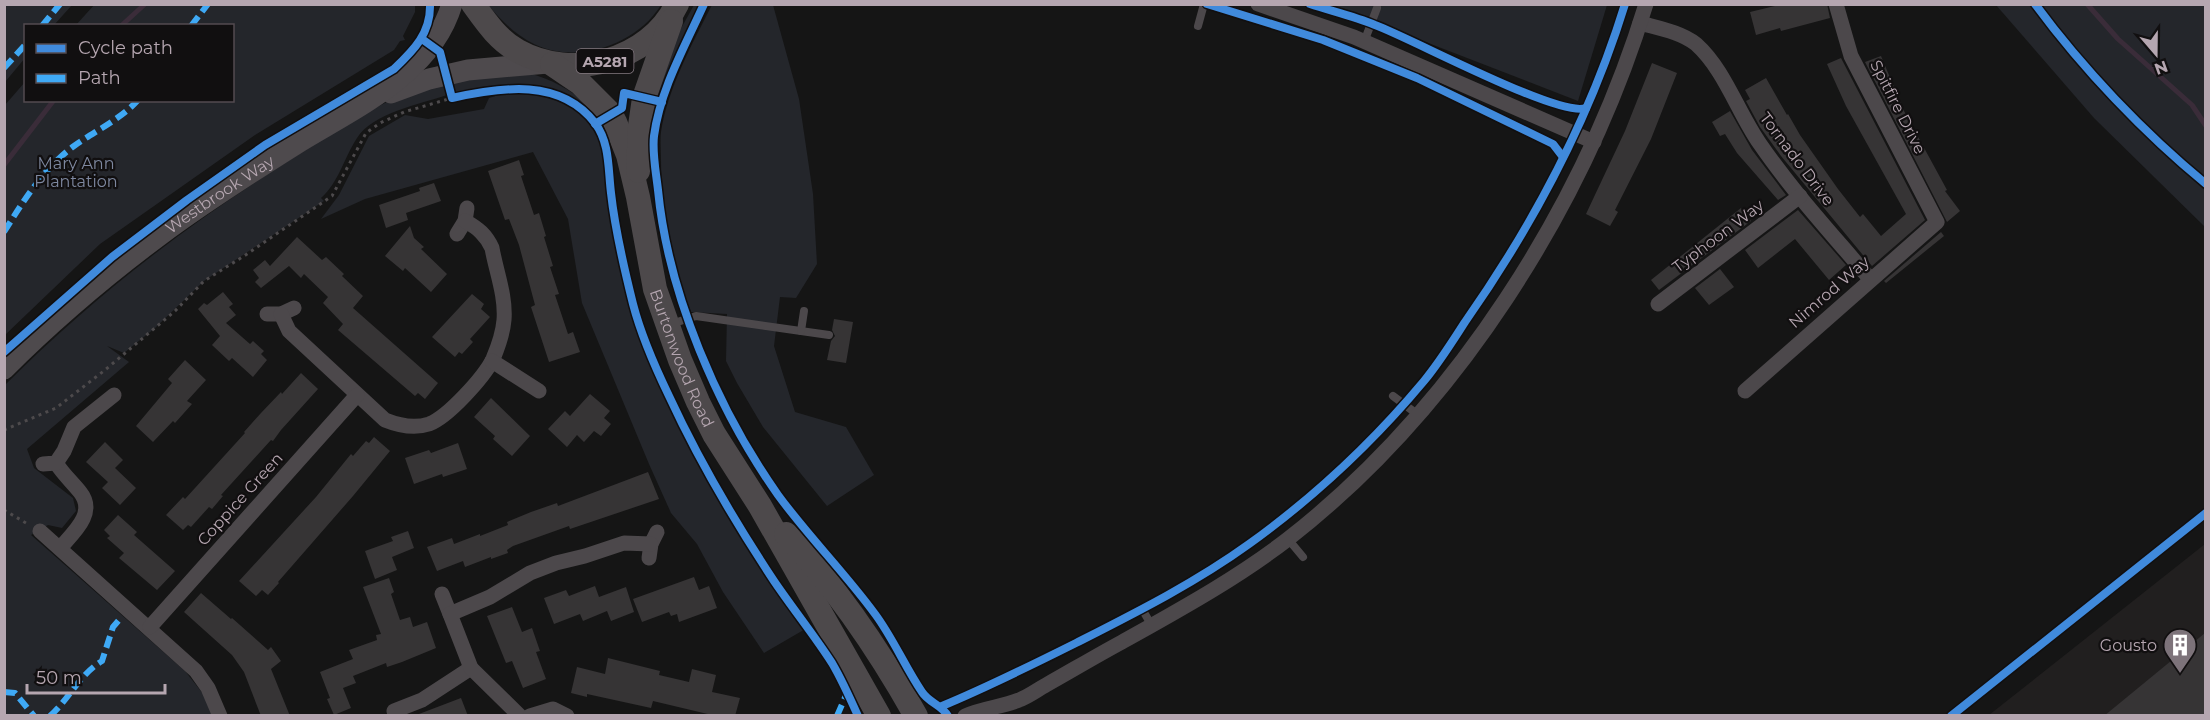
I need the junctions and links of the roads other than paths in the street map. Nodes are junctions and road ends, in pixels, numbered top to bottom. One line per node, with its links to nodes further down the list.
1 (452, 4): 13 (street, Westbrook Way)
2 (473, 4): 12 (main road, A5281)
3 (1204, 4): 10 (lane)
4 (1258, 4): 11 (street)
5 (1646, 4): 9 (street)
6 (1836, 4): 18 (street, Spitfire Drive)
7 (676, 7): 12 (main road, A5281); 16 (main road, Burtonwood Road / A5281)
8 (1377, 8): 11 (lane)
9 (1640, 23): 14 (street); 15 (street, Tornado Drive)
10 (1198, 26)
11 (1364, 42): 14 (street)
12 (550, 63): 13 (street, Westbrook Way); 16 (main road, Burtonwood Road / A5281)
13 (363, 104): 27 (street, Westbrook Way)
14 (1594, 142): 33 (street)
15 (1800, 196): 19 (street, Tornado Drive); 20 (street, Typhoon Way)
16 (638, 197): 23 (main road, Burtonwood Road / A5281)
17 (463, 221): 26 (street)
18 (1937, 222): 19 (street, Nimrod Way)
19 (1870, 279): 29 (street, Nimrod Way)
20 (1658, 304)
21 (804, 311): 24 (lane)
22 (280, 312): 31 (street)
23 (667, 326): 24 (lane); 34 (main road, Burtonwood Road / A5281)
24 (801, 331): 25 (lane)
25 (828, 335)
26 (492, 361): 28 (street); 31 (street)
27 (4, 369)
28 (539, 391)
29 (1745, 391)
30 (114, 395): 38 (street)
31 (357, 395): 44 (street, Coppice Green)
32 (1393, 396): 33 (lane)
33 (1417, 414): 36 (street)
34 (760, 506): 52 (main road, Burtonwood Road / A5281); 53 (main road, Burtonwood Road / A5281)
35 (40, 531): 38 (street)
36 (1288, 538): 39 (lane); 43 (street)
37 (652, 545): 42 (street)
38 (60, 548): 44 (street)
39 (1303, 557)
40 (442, 594): 42 (street)
41 (1142, 609): 43 (lane)
42 (450, 614): 45 (street)
43 (1152, 626): 46 (street)
44 (150, 627): 48 (street)
45 (471, 668): 47 (street); 49 (street)
46 (1019, 700): 54 (street); 55 (street)
47 (392, 708)
48 (220, 716)
49 (520, 716)
50 (530, 716): 51 (street)
51 (567, 716)
52 (879, 716)
53 (916, 716)
54 (965, 716)
55 (1007, 716)

